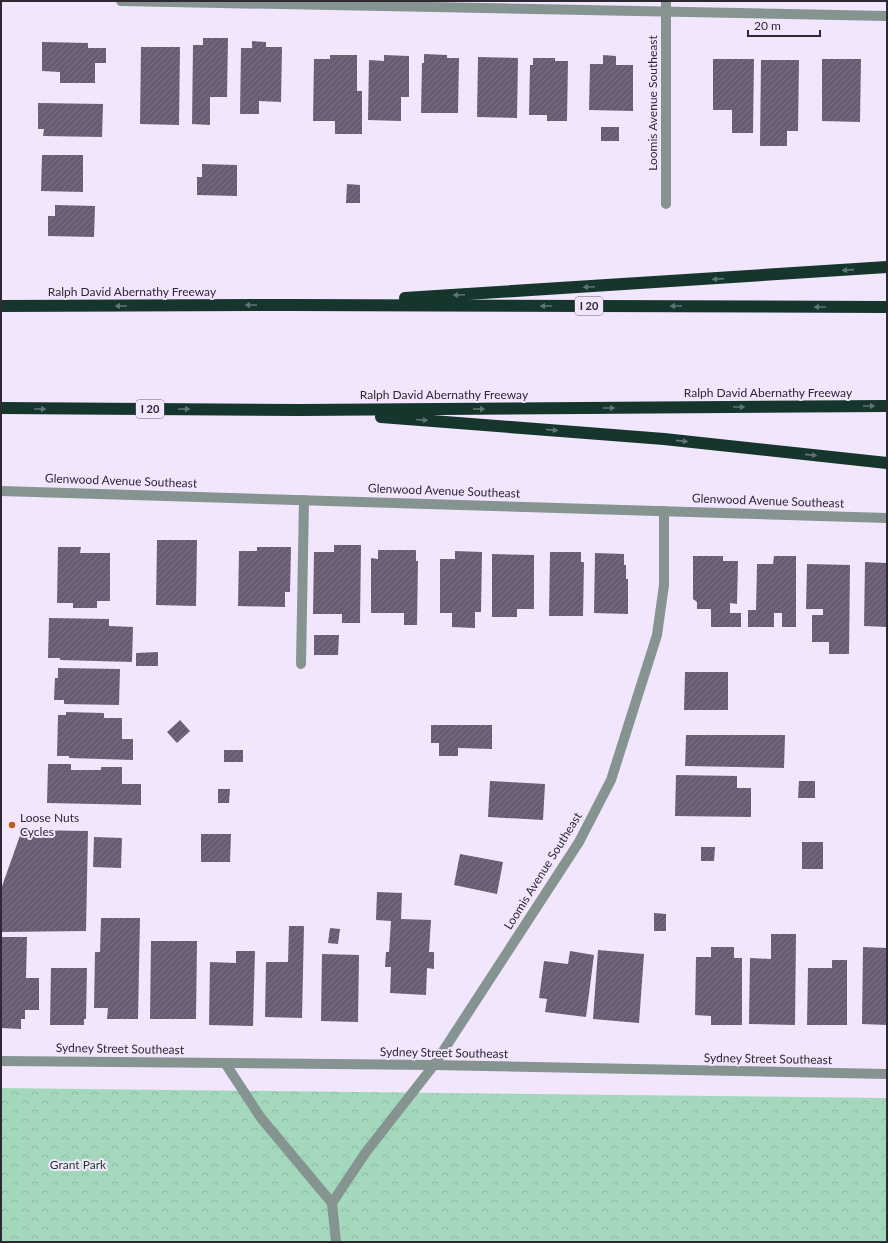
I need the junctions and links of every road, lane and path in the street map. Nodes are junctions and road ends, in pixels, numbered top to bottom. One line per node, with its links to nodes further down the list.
1 (121, 1): 3 (street)
2 (666, 1): 3 (street, Loomis Avenue Southeast)
3 (666, 12): 4 (street); 5 (street, Loomis Avenue Southeast)
4 (887, 16)
5 (666, 204)
6 (887, 268): 7 (highway, one-way to 7)
7 (290, 305): 8 (highway, Ralph David Abernathy Freeway / I 20, one-way to 8); 9 (highway, Ralph David Abernathy Freeway / I 20, one-way to 7)
8 (1, 306)
9 (887, 307)
10 (887, 406): 12 (highway, Ralph David Abernathy Freeway / I 20, one-way to 10)
11 (1, 408): 12 (highway, Ralph David Abernathy Freeway / I 20, one-way to 12)
12 (300, 410): 13 (highway, one-way to 13)
13 (887, 463)
14 (1, 491): 15 (street, Glenwood Avenue Southeast)
15 (304, 500): 16 (street, Glenwood Avenue Southeast); 18 (street)
16 (664, 511): 17 (street, Glenwood Avenue Southeast); 21 (street, Loomis Avenue Southeast)
17 (887, 518)
18 (301, 664)
19 (1, 1061): 20 (street, Sydney Street Southeast)
20 (225, 1063): 21 (street, Sydney Street Southeast); 23 (street)
21 (434, 1065): 22 (street, Sydney Street Southeast); 23 (street, Loomis Avenue Southeast)
22 (887, 1074)
23 (332, 1203): 24 (street)
24 (336, 1242)

